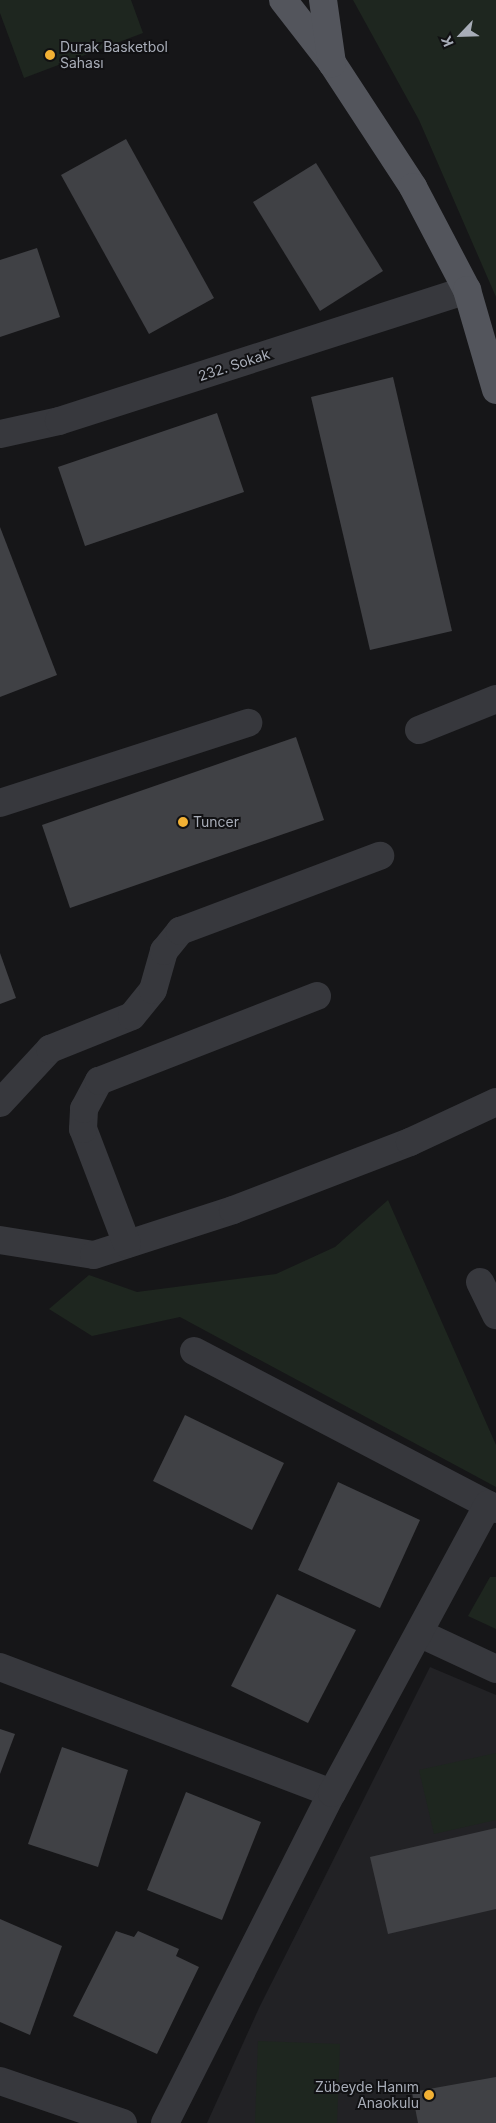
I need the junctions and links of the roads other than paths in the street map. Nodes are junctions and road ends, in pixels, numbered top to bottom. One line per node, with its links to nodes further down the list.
1 (283, 0): 3 (main road)
2 (323, 0): 3 (main road)
3 (332, 63): 4 (main road)
4 (467, 290): 5 (main road); 6 (street, 232. Sokak)
5 (496, 390)
6 (0, 434)
7 (496, 699): 9 (street)
8 (248, 724): 10 (street)
9 (420, 730)
10 (0, 803)
11 (380, 856): 14 (street)
12 (317, 996): 16 (street)
13 (496, 1102): 16 (street)
14 (0, 1103)
15 (0, 1240): 16 (street)
16 (127, 1244)
17 (480, 1282): 18 (street)
18 (496, 1315)
19 (194, 1350): 20 (street)
20 (492, 1507): 21 (street)
21 (421, 1634): 23 (street); 24 (street)
22 (0, 1666): 24 (street)
23 (496, 1669)
24 (332, 1793): 27 (street)
25 (0, 2081): 26 (street)
26 (123, 2123)
27 (165, 2123)

